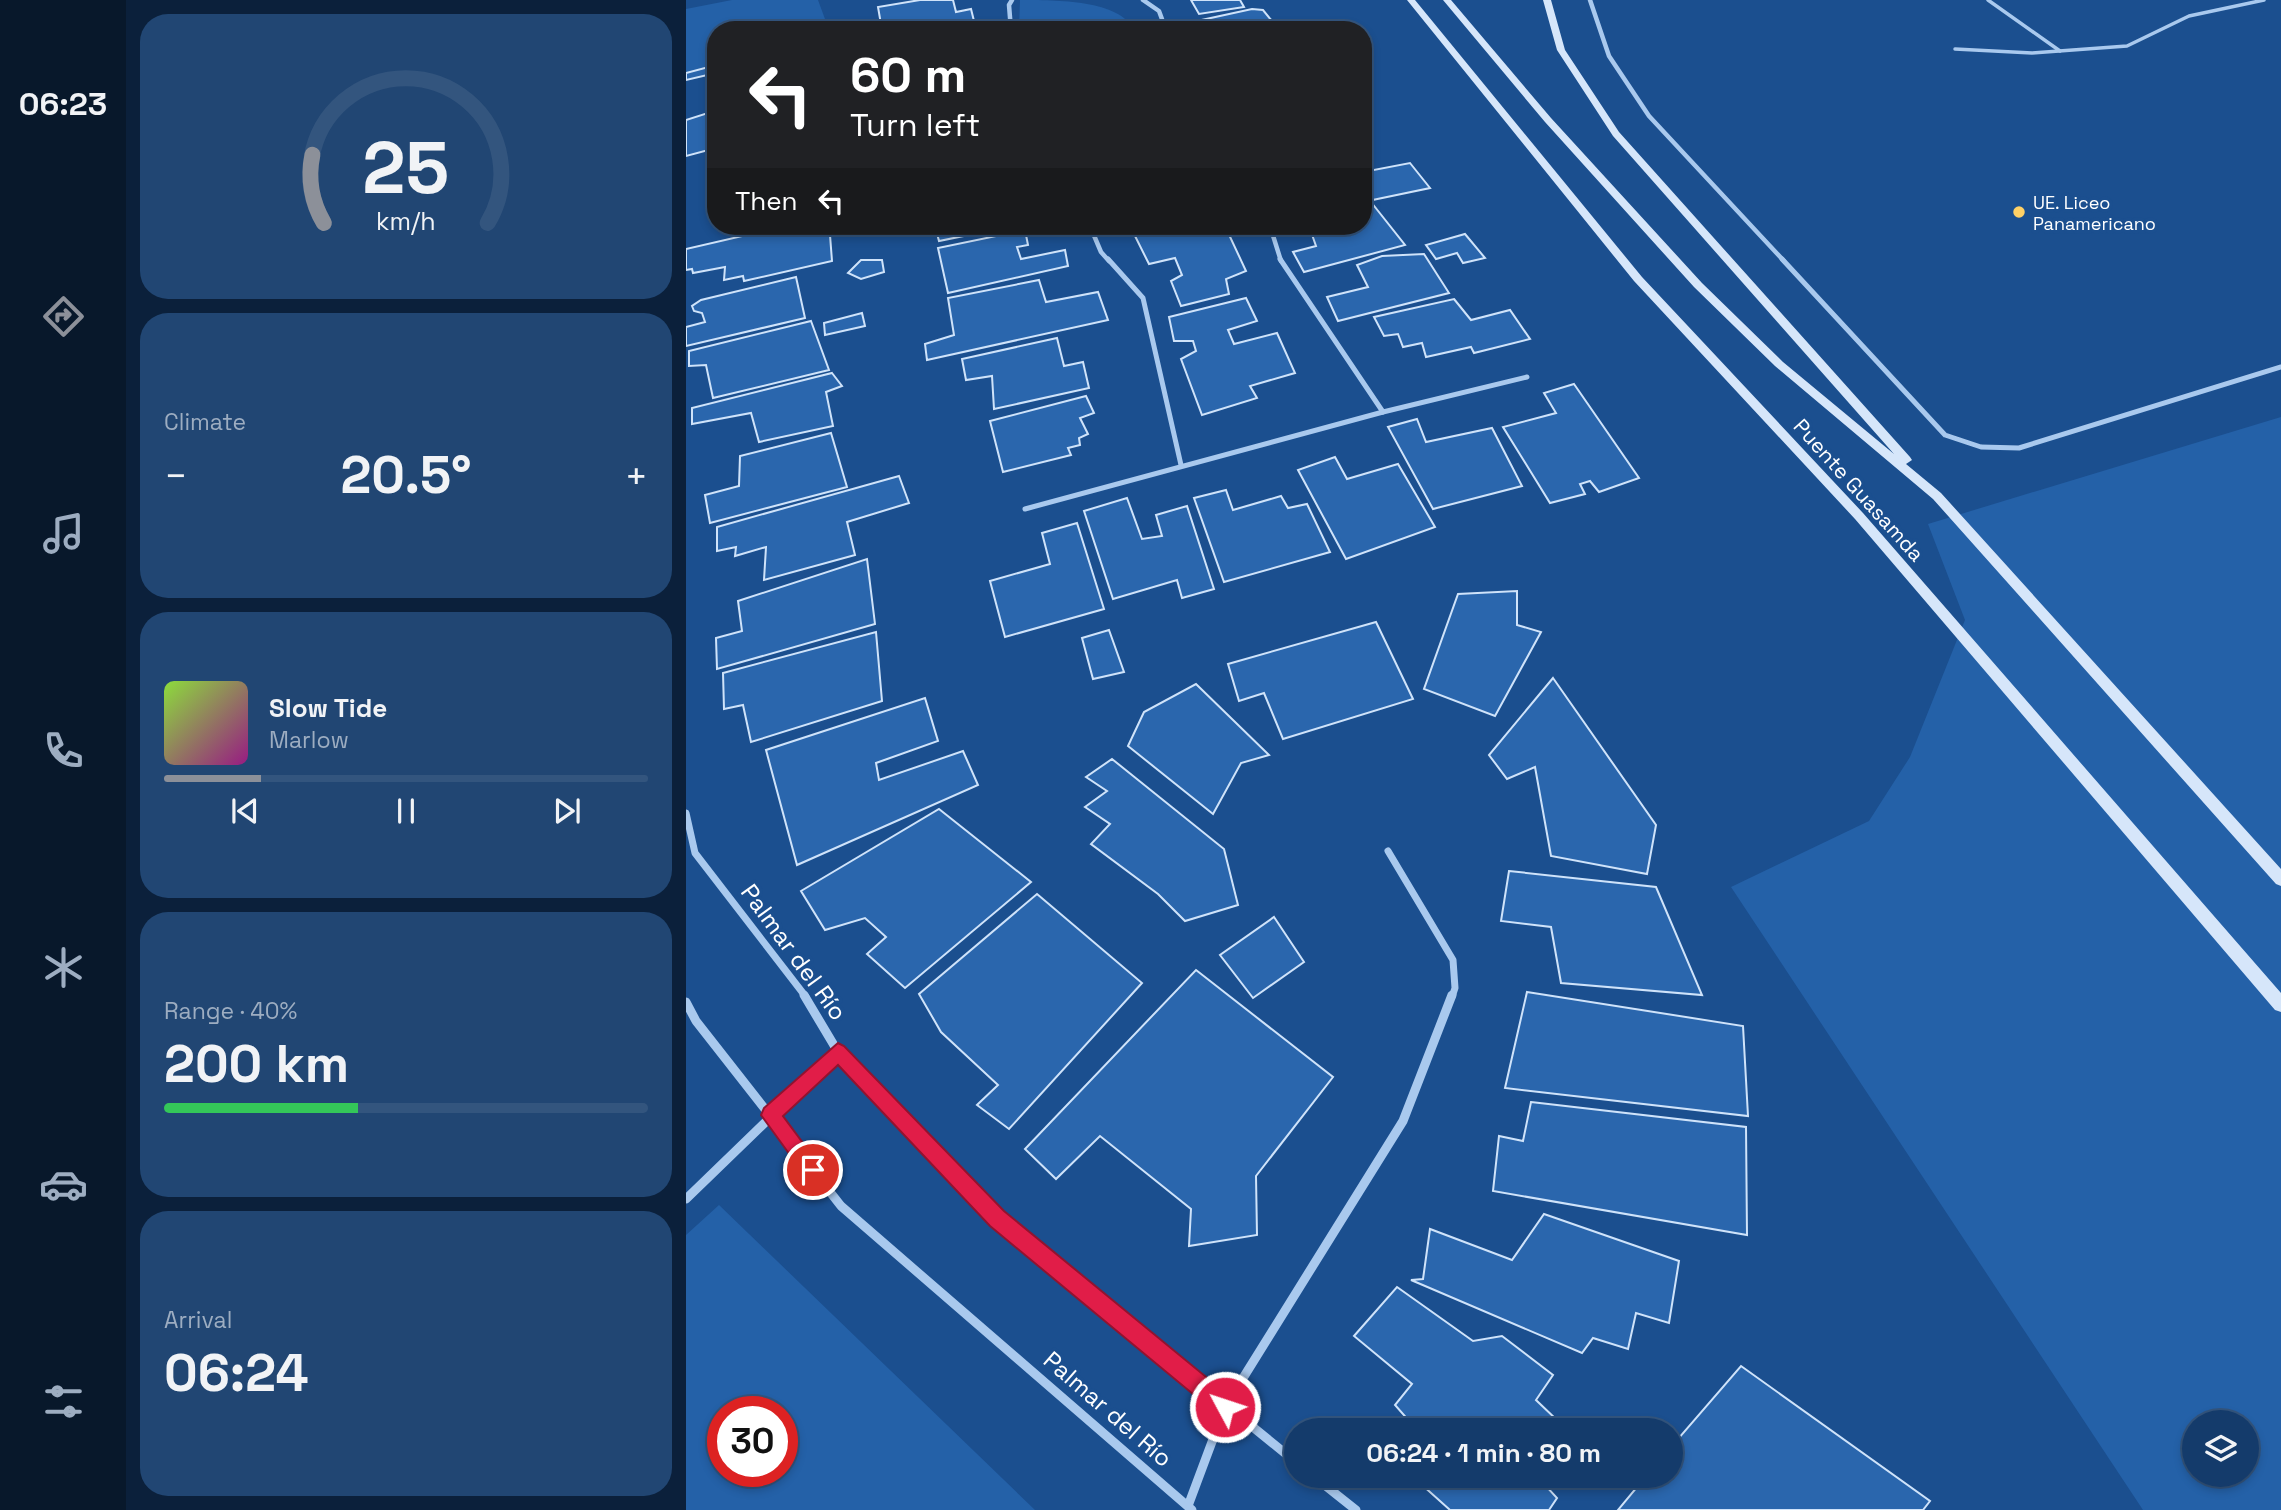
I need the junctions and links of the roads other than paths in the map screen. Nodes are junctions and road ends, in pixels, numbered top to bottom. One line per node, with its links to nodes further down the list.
1 (1012, 0): 9 (street)
2 (1143, 0): 10 (street)
3 (1411, 0): 25 (main road, Puente Guasamda)
4 (1447, 0): 19 (main road, Puente Guasamda)
5 (1547, 0): 19 (main road, Puente Guasamda)
6 (1590, 0): 15 (street)
7 (1988, 0): 12 (lane)
8 (2264, 0): 12 (lane)
9 (1010, 21)
10 (1163, 21)
11 (1955, 50): 12 (lane)
12 (2060, 51)
13 (1094, 235): 18 (street)
14 (1273, 235): 17 (street)
15 (2281, 367)
16 (1527, 377): 17 (street)
17 (1382, 412): 18 (street)
18 (1181, 465): 20 (street)
19 (1937, 496): 23 (main road, Puente Guasamda)
20 (1026, 509)
21 (686, 813): 26 (street, Palmar del Río)
22 (1388, 852): 29 (street)
23 (2281, 879)
24 (686, 1002): 27 (street, Palmar del Río)
25 (2281, 1005)
26 (838, 1052): 27 (street); 29 (street, Palmar del Río)
27 (770, 1115): 28 (street); 32 (street, Palmar del Río)
28 (686, 1199)
29 (1225, 1407): 30 (street, Palmar del Río); 32 (street)
30 (1284, 1453)
31 (1328, 1488): 33 (street)
32 (1190, 1508)
33 (1356, 1510)

